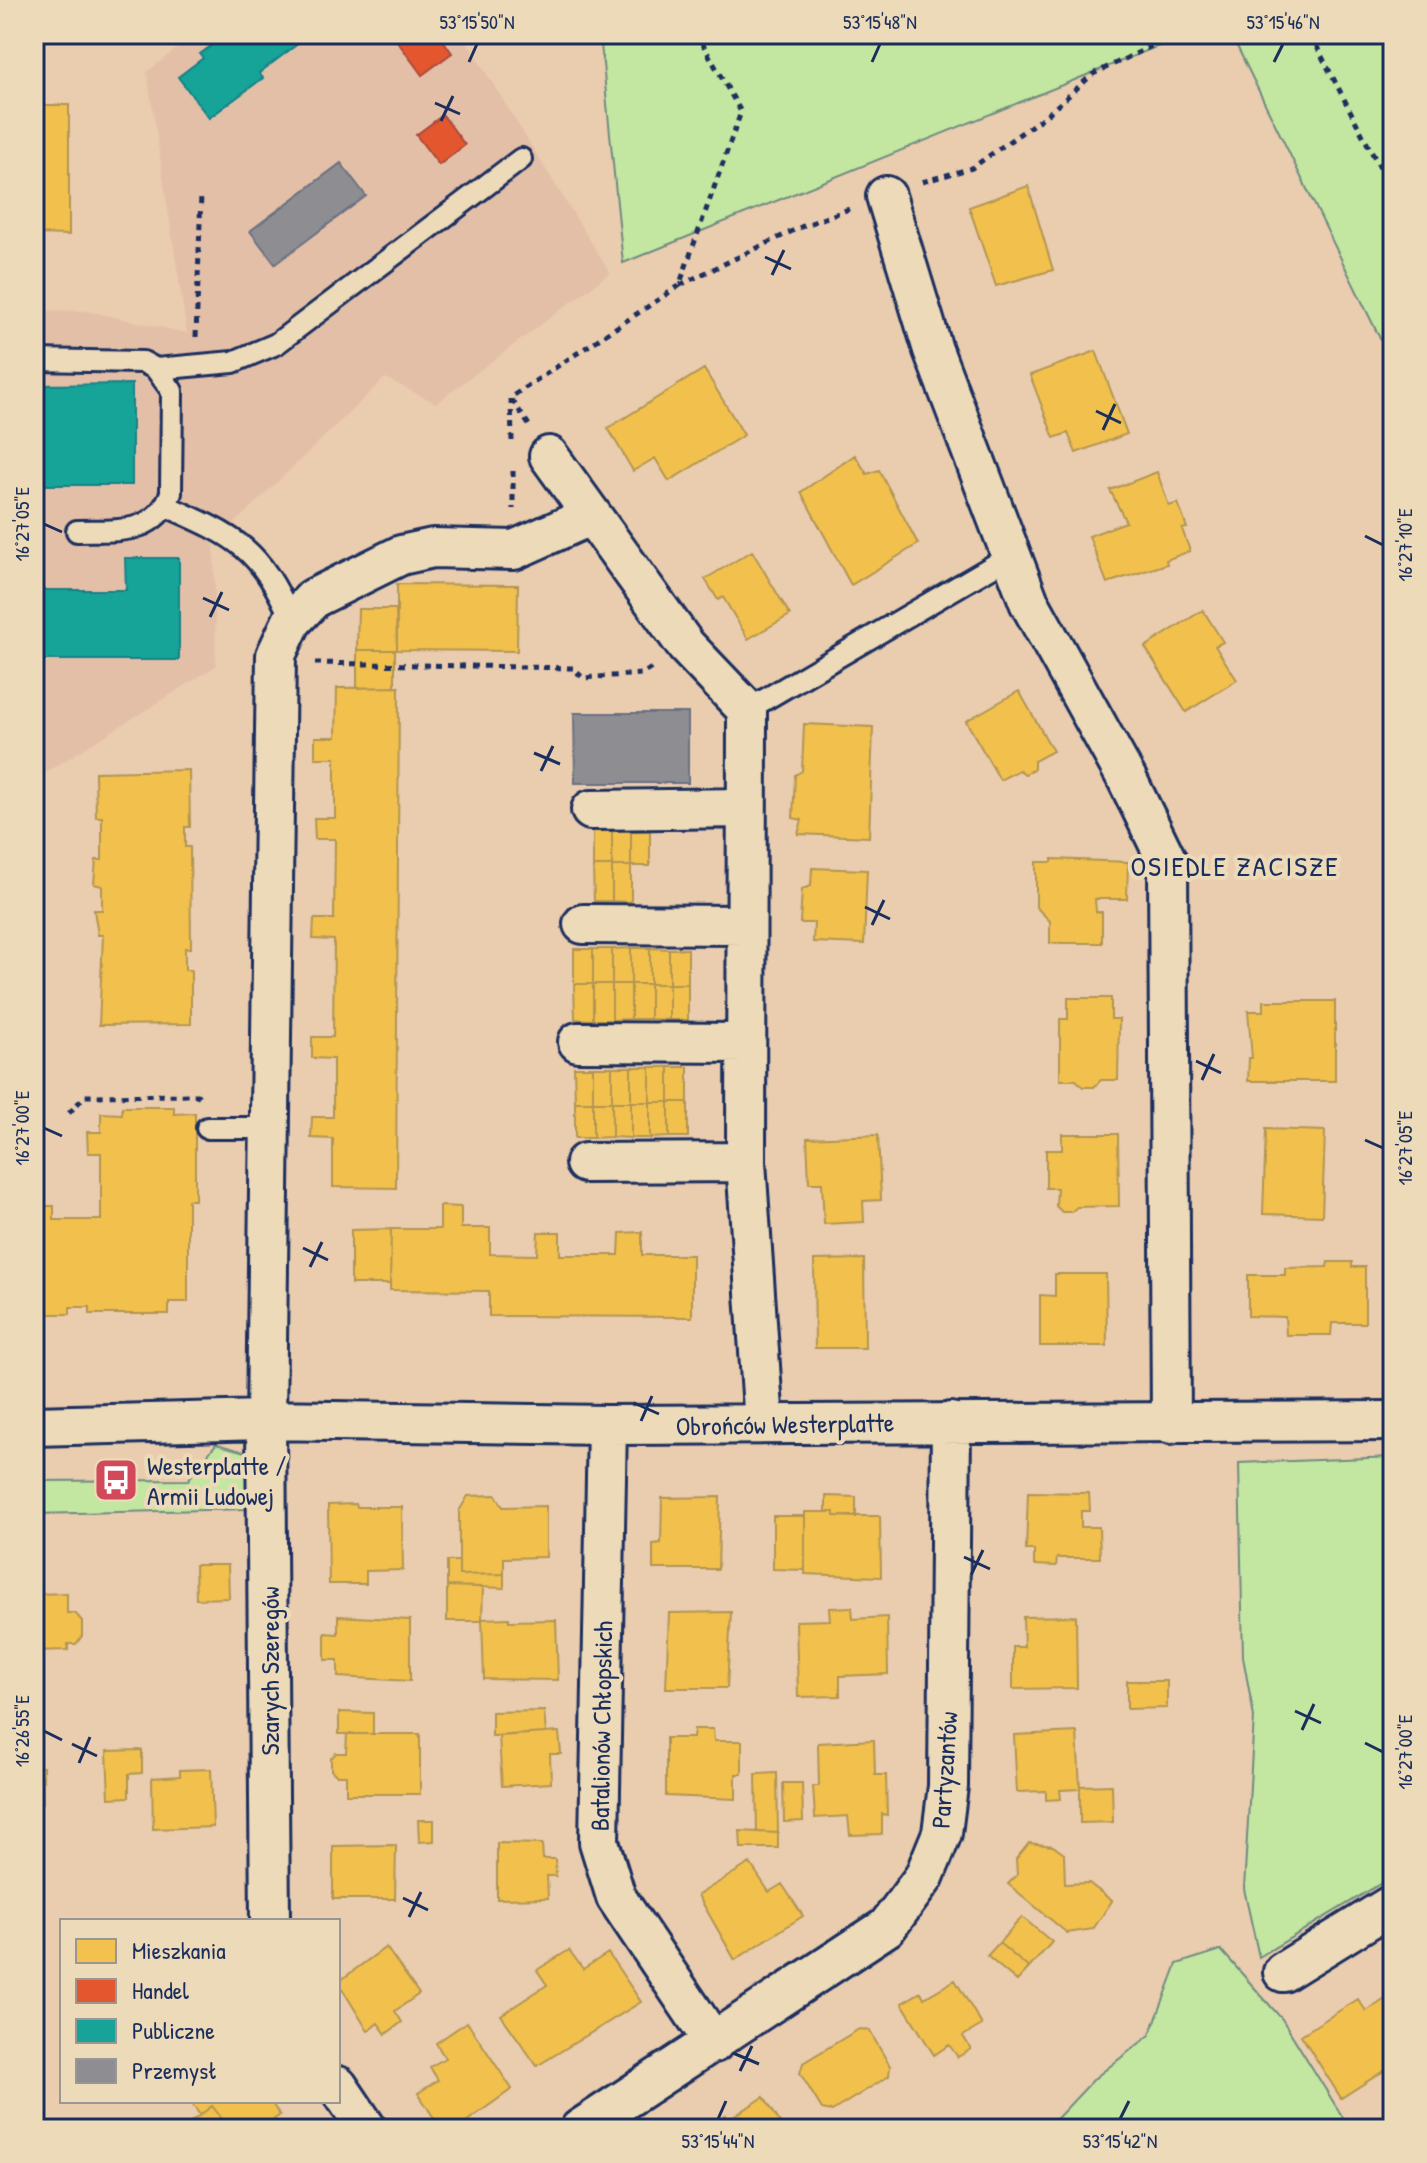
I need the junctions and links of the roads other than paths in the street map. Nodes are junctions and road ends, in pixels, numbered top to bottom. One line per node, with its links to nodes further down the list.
1 (521, 159): 4 (lane)
2 (886, 196): 9 (street)
3 (34, 360): 4 (lane)
4 (156, 369): 6 (lane)
5 (531, 457): 7 (street)
6 (166, 506): 8 (lane); 10 (lane)
7 (590, 516): 10 (street); 11 (street)
8 (77, 531)
9 (1010, 556): 11 (lane); 26 (street)
10 (292, 621): 19 (street, Szarych Szeregów)
11 (747, 710): 12 (street)
12 (746, 808): 13 (street); 15 (street)
13 (591, 810)
14 (583, 924): 15 (street)
15 (746, 925): 17 (street)
16 (578, 1042): 17 (street)
17 (746, 1043): 20 (street)
18 (207, 1128): 19 (lane)
19 (270, 1128): 22 (street, Szarych Szeregów)
20 (746, 1162): 21 (street); 25 (street)
21 (585, 1163)
22 (266, 1420): 27 (street, Obrońców Westerplatte); 28 (street, Obrońców Westerplatte); 30 (street, Szarych Szeregów)
23 (1393, 1421): 26 (street, Obrońców Westerplatte)
24 (951, 1422): 25 (street, Obrońców Westerplatte); 26 (street, Obrońców Westerplatte); 32 (street, Partyzantów)
25 (764, 1424): 27 (street, Obrońców Westerplatte)
26 (1171, 1424)
27 (607, 1425): 32 (street, Batalionów Chłopskich)
28 (34, 1426)
29 (1393, 1904): 31 (street)
30 (270, 1919)
31 (1283, 1972)
32 (714, 2043): 35 (street, Partyzantów)
33 (340, 2089): 34 (street)
34 (367, 2129)
35 (580, 2129)

